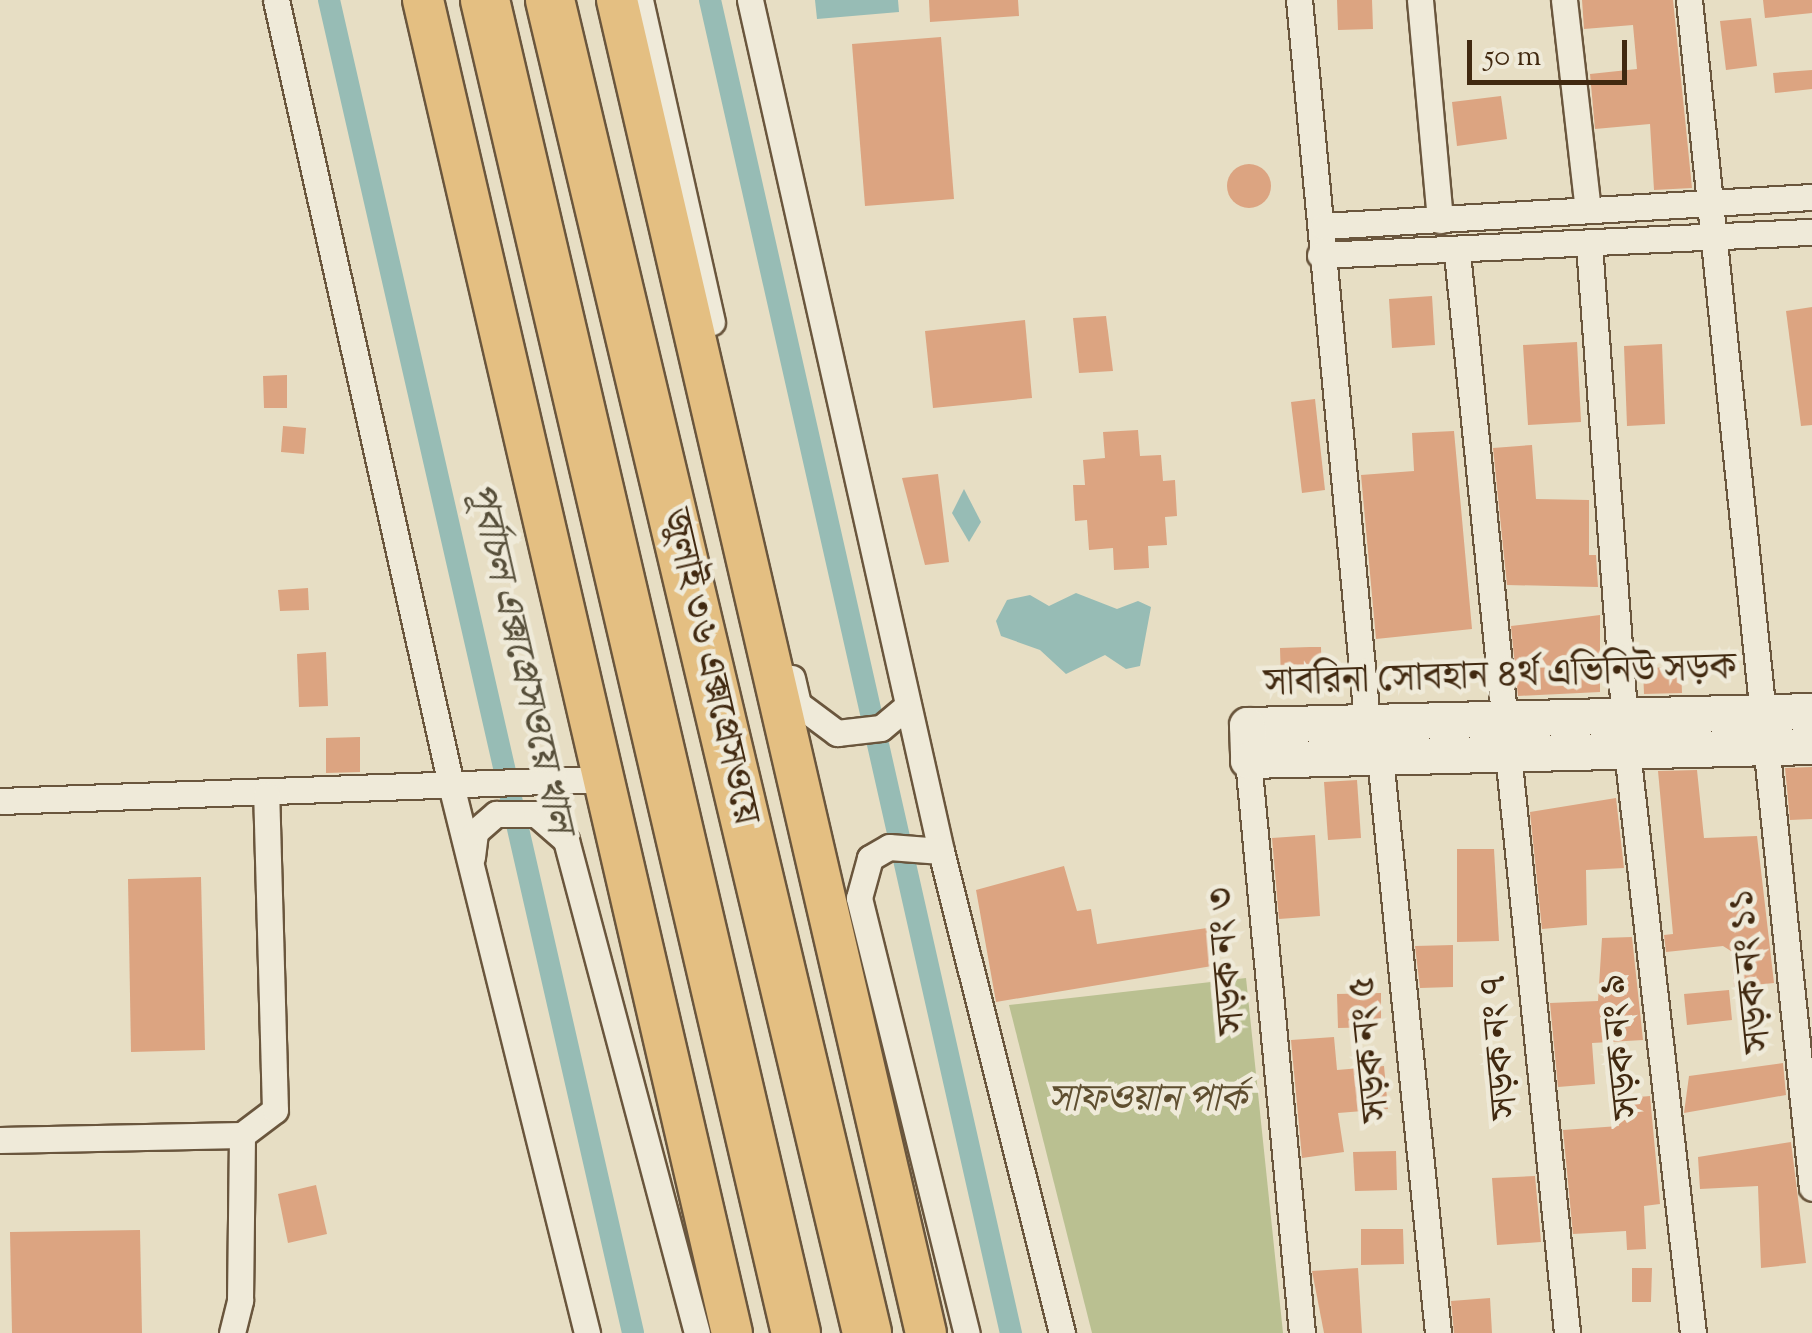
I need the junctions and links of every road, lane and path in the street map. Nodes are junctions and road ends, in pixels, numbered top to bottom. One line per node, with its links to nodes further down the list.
1 (276, 0): 33 (street)
2 (423, 0): 32 (main road)
3 (485, 0): 48 (highway, জুলাই ৩৬ এক্সপ্রেসওয়ে)
4 (550, 0): 42 (highway, জুলাই ৩৬ এক্সপ্রেসওয়ে)
5 (617, 0): 51 (main road)
6 (640, 0): 22 (street)
7 (750, 0): 22 (street)
8 (1298, 0): 16 (street)
9 (1420, 0): 15 (street)
10 (1564, 0): 14 (street)
11 (1689, 0): 13 (street, সড়ক নং ১১)
12 (1812, 196): 13 (street)
13 (1710, 202): 14 (street); 18 (street, সড়ক নং ১১)
14 (1588, 210): 15 (street)
15 (1440, 220): 16 (street)
16 (1323, 226): 21 (street)
17 (1812, 232): 18 (street)
18 (1714, 238): 19 (street); 26 (street, সড়ক নং ১১)
19 (1590, 245): 20 (street); 24 (street, সড়ক নং ৯)
20 (1457, 253): 21 (street); 27 (street, সড়ক নং ৭)
21 (1320, 255): 25 (street)
22 (908, 705): 36 (street)
23 (1812, 711): 26 (street, সাবরিনা সোবহান ৪র্থ এভিনিউ সড়ক)
24 (1625, 716): 26 (street, সাবরিনা সোবহান ৪র্থ এভিনিউ সড়ক); 27 (street, সাবরিনা সোবহান ৪র্থ এভিনিউ সড়ক); 29 (street, সড়ক নং ৯)
25 (1373, 721): 27 (street, সাবরিনা সোবহান ৪র্থ এভিনিউ সড়ক); 30 (street); 31 (street, সাবরিনা সোবহান ৪র্থ এভিনিউ সড়ক)
26 (1767, 730): 28 (street, সাবরিনা সোবহান ৪র্থ এভিনিউ সড়ক); 29 (street, সাবরিনা সোবহান ৪র্থ এভিনিউ সড়ক); 41 (street, সড়ক নং ১১)
27 (1509, 736): 29 (street, সাবরিনা সোবহান ৪র্থ এভিনিউ সড়ক); 30 (street, সাবরিনা সোবহান ৪র্থ এভিনিউ সড়ক); 56 (street, সড়ক নং ৭)
28 (1812, 746)
29 (1627, 751): 57 (street, সড়ক নং ৯)
30 (1380, 757): 31 (street, সাবরিনা সোবহান ৪র্থ এভিনিউ সড়ক); 55 (street, সড়ক নং ৫)
31 (1248, 760): 54 (street, সড়ক নং ৩)
32 (602, 779): 33 (street); 40 (main road)
33 (452, 789): 34 (street); 37 (street)
34 (266, 794): 35 (street); 38 (street)
35 (0, 801)
36 (941, 851): 52 (street); 53 (street)
37 (471, 868): 44 (street); 45 (street)
38 (242, 1135): 39 (street); 43 (street)
39 (0, 1140)
40 (695, 1179): 46 (main road); 47 (main road)
41 (1812, 1188)
42 (839, 1219): 49 (highway, জুলাই ৩৬ এক্সপ্রেসওয়ে); 50 (main road)
43 (232, 1333)
44 (587, 1333)
45 (697, 1333)
46 (732, 1333)
47 (762, 1333)
48 (796, 1333)
49 (867, 1333)
50 (892, 1333)
51 (926, 1333)
52 (967, 1333)
53 (1062, 1333)
54 (1302, 1333)
55 (1438, 1333)
56 (1567, 1333)
57 (1693, 1333)

